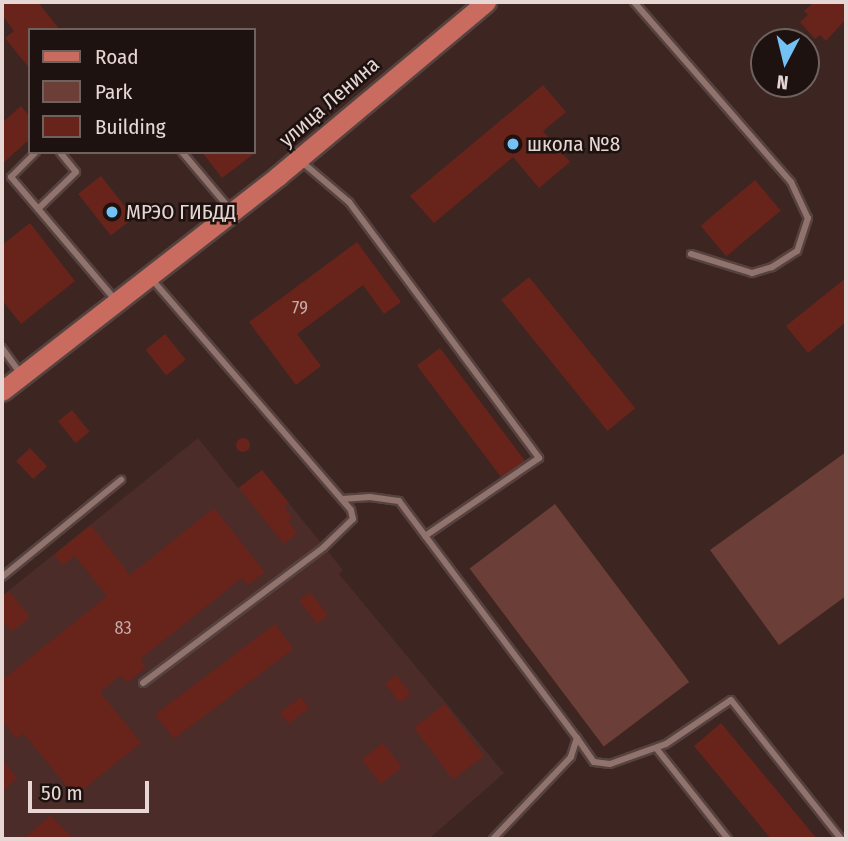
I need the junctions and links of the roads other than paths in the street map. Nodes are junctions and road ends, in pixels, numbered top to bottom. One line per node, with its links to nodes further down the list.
1 (486, 2): 6 (main road, улица Ленина)
2 (634, 2): 9 (lane)
3 (34, 154): 7 (lane)
4 (62, 154): 7 (lane)
5 (184, 154): 8 (lane)
6 (298, 159): 8 (main road, улица Ленина); 17 (lane)
7 (38, 209): 11 (lane)
8 (231, 210): 10 (main road, улица Ленина)
9 (691, 254)
10 (149, 276): 11 (main road, улица Ленина); 16 (lane)
11 (117, 302): 13 (main road, улица Ленина)
12 (2, 348): 13 (lane)
13 (23, 376): 14 (main road, улица Ленина)
14 (2, 391)
15 (121, 481): 18 (lane)
16 (342, 499): 17 (lane); 19 (lane)
17 (425, 536): 20 (lane)
18 (2, 577)
19 (143, 683)
20 (577, 738): 21 (lane); 22 (lane)
21 (656, 748): 23 (lane); 24 (lane)
22 (493, 839)
23 (728, 839)
24 (841, 839)

